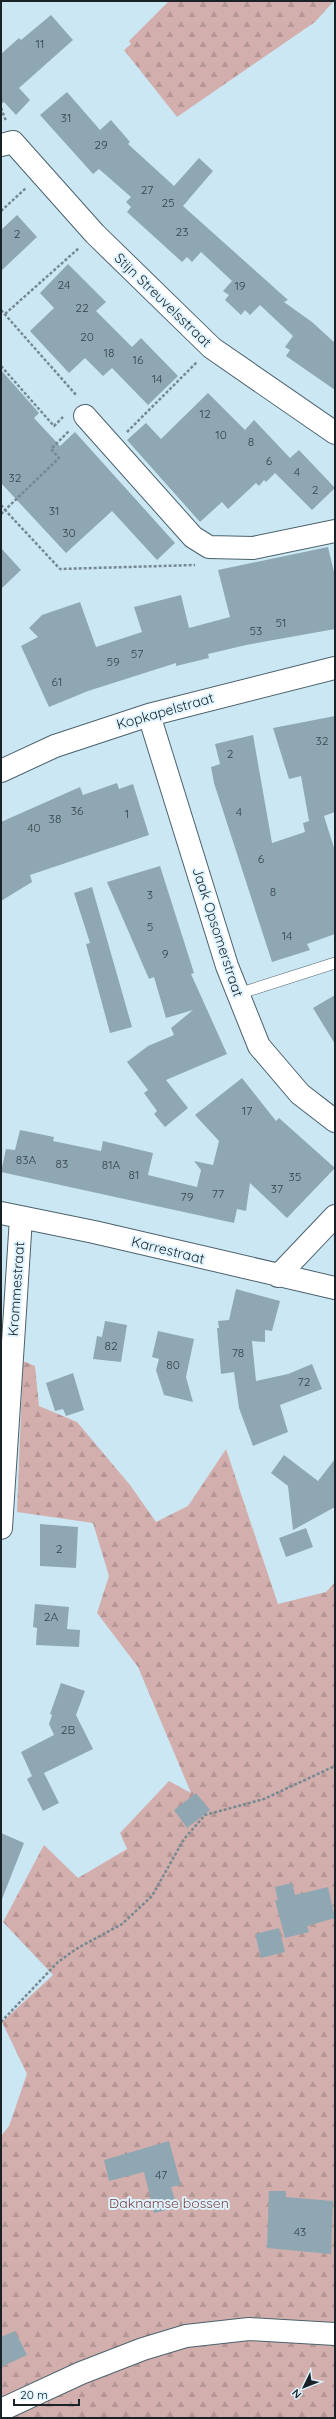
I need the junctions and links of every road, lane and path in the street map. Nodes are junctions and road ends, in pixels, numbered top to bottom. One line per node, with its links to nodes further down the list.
1 (7, 144): 2 (street, Stijn Streuvelsstraat)
2 (95, 234): 4 (path); 5 (street, Stijn Streuvelsstraat)
3 (1, 310): 4 (path)
4 (6, 314): 7 (path)
5 (212, 348): 8 (street, Stijn Streuvelsstraat); 9 (path)
6 (1, 366): 7 (path)
7 (75, 416): 9 (street); 11 (path)
8 (335, 433)
9 (112, 446): 14 (street)
10 (1, 505): 11 (path)
11 (5, 510): 12 (path); 14 (path)
12 (1, 514)
13 (335, 531): 14 (street)
14 (209, 547)
15 (335, 668): 16 (street, Kopkapelstraat)
16 (149, 715): 17 (street, Kopkapelstraat); 19 (street, Jaak Opsomerstraat)
17 (1, 771)
18 (335, 962): 19 (lane)
19 (238, 994): 20 (street, Jaak Opsomerstraat)
20 (335, 1121)
21 (11, 1216): 23 (street, Karrestraat); 25 (street, Krommestraat)
22 (335, 1216): 23 (street)
23 (278, 1276): 24 (street, Karrestraat)
24 (335, 1288)
25 (1, 1528)
26 (335, 1766): 27 (path)
27 (1, 2022)
28 (335, 2334): 29 (street)
29 (1, 2410)

